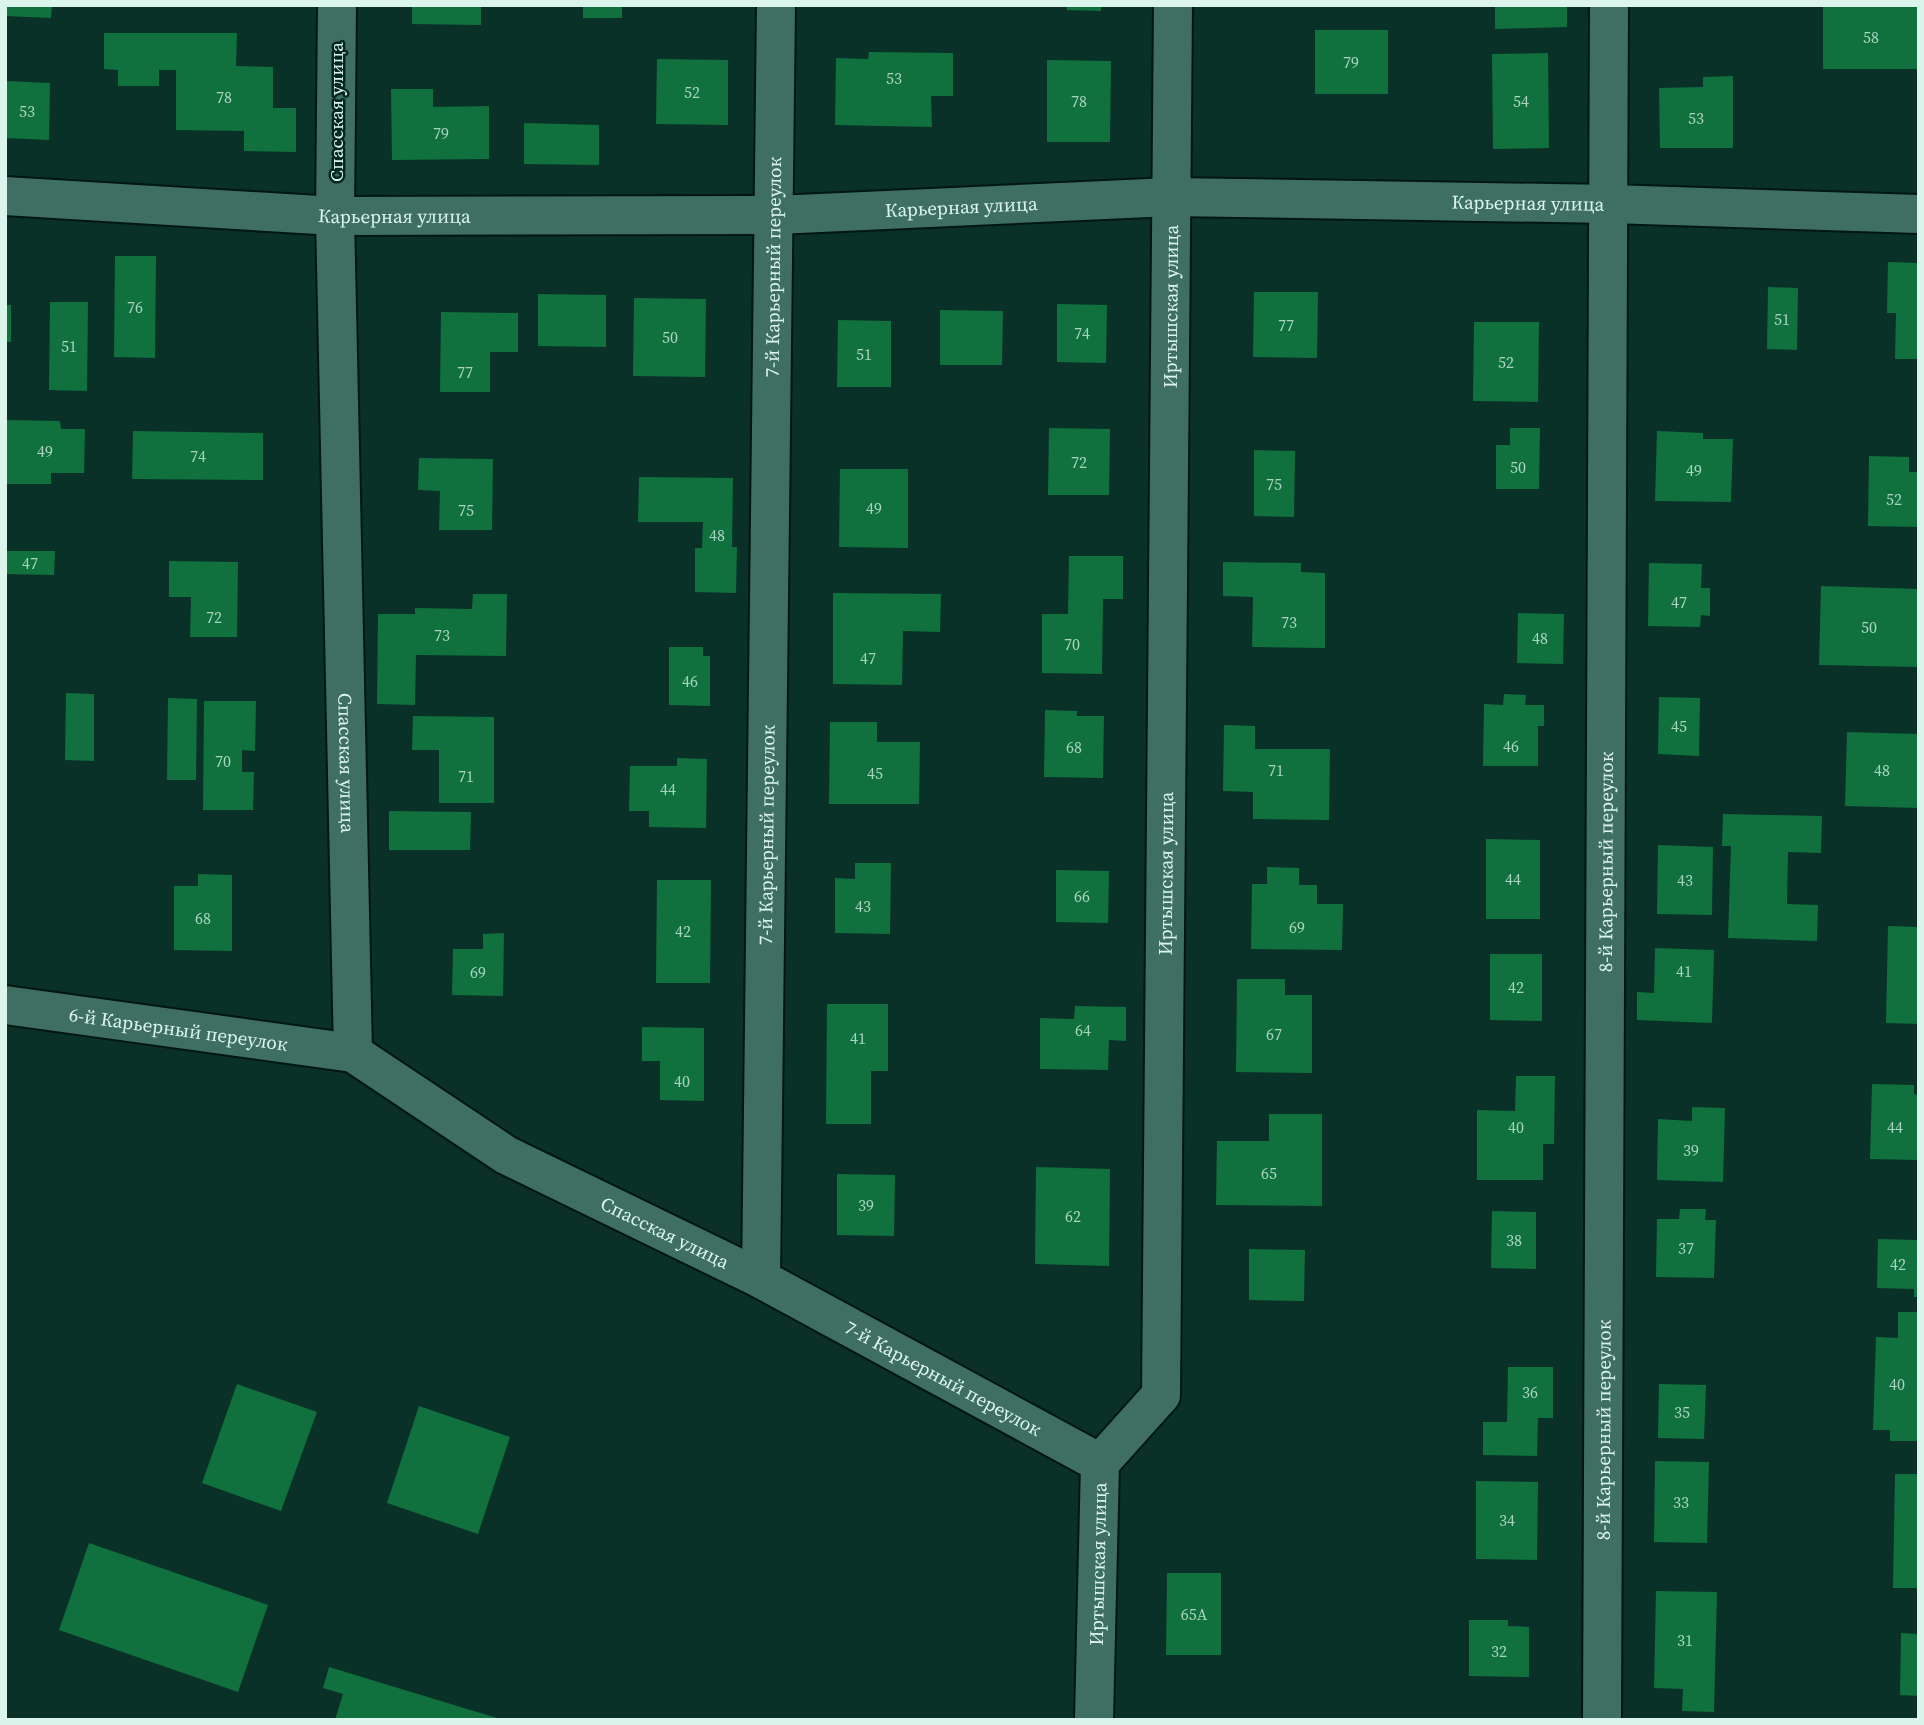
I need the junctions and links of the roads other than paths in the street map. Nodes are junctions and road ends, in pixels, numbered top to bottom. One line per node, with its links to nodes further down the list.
1 (337, 5): 10 (street, Спасская улица)
2 (776, 5): 9 (street, 7-й Карьерный переулок)
3 (1173, 5): 6 (street, Иртышская улица)
4 (1609, 5): 7 (street, 8-й Карьерный переулок)
5 (5, 196): 10 (street, Карьерная улица)
6 (1171, 197): 7 (street, Карьерная улица); 9 (street, Карьерная улица); 14 (street, Иртышская улица)
7 (1611, 204): 8 (street, Карьерная улица); 16 (street, 8-й Карьерный переулок)
8 (1919, 214)
9 (776, 215): 10 (street, Карьерная улица); 13 (street, 7-й Карьерный переулок)
10 (335, 216): 12 (street, Спасская улица)
11 (5, 1005): 12 (street, 6-й Карьерный переулок)
12 (353, 1053): 13 (street, Спасская улица)
13 (761, 1279): 14 (street, 7-й Карьерный переулок)
14 (1100, 1463): 15 (street, Иртышская улица)
15 (1094, 1720)
16 (1602, 1720)

